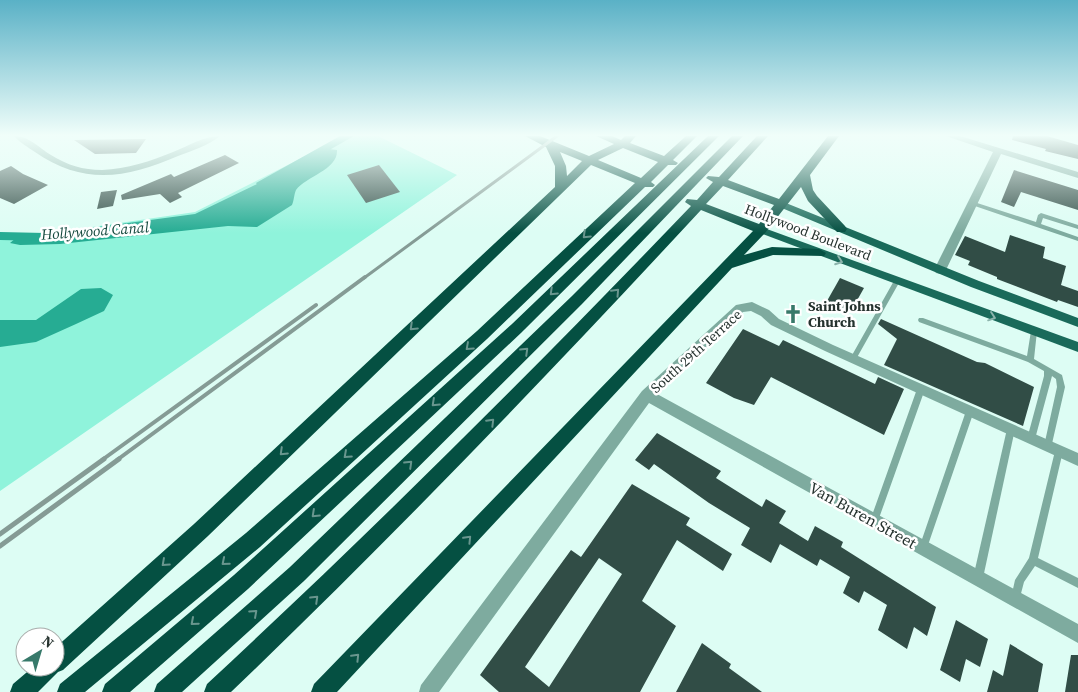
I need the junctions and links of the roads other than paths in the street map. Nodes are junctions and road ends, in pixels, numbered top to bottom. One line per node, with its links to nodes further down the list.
1 (74, 168): 2 (street)
2 (132, 168)
3 (561, 168): 16 (highway)
4 (582, 168): 16 (highway)
5 (610, 168): 22 (highway, Hollywood Boulevard)
6 (657, 168): 52 (highway, one-way to 52)
7 (681, 168): 53 (highway, one-way to 53)
8 (695, 168): 18 (highway, Hollywood Boulevard)
9 (706, 168): 54 (highway, one-way to 9)
10 (733, 168): 55 (highway, one-way to 10)
11 (809, 168): 14 (highway)
12 (989, 168): 17 (street)
13 (1056, 168): 15 (street)
14 (804, 174): 18 (highway); 21 (highway)
15 (1078, 175)
16 (560, 190): 49 (highway, one-way to 49)
17 (971, 203): 19 (lane); 26 (street)
18 (781, 204): 21 (main road, Hollywood Boulevard); 22 (highway)
19 (1038, 225): 20 (lane); 23 (lane)
20 (1078, 227)
21 (841, 229): 26 (main road, Hollywood Boulevard)
22 (761, 230): 24 (main road, Hollywood Boulevard); 25 (highway)
23 (1078, 239)
24 (819, 253): 25 (highway); 27 (main road, Hollywood Boulevard, one-way to 27)
25 (728, 266): 56 (highway, one-way to 25)
26 (940, 270): 29 (main road, Hollywood Boulevard)
27 (897, 281): 30 (main road, Hollywood Boulevard, one-way to 30); 32 (lane)
28 (922, 320): 33 (lane)
29 (1078, 323)
30 (1034, 331): 31 (main road, Hollywood Boulevard); 33 (lane)
31 (1078, 347)
32 (853, 359): 35 (street, South 29th Terrace); 36 (street, South 29th Terrace)
33 (1030, 360): 34 (lane)
34 (1047, 370): 39 (lane); 40 (lane)
35 (921, 389): 37 (street, South 29th Terrace); 42 (lane)
36 (647, 395): 42 (street, Van Buren Street); 57 (street, South 29th Terrace)
37 (970, 411): 38 (street, South 29th Terrace); 43 (lane)
38 (1011, 429): 39 (street, South 29th Terrace); 45 (lane)
39 (1031, 439): 40 (street, South 29th Terrace)
40 (1054, 449): 41 (street, South 29th Terrace); 44 (lane)
41 (1078, 460)
42 (874, 521): 43 (street, Van Buren Street)
43 (923, 548): 45 (street, Van Buren Street)
44 (1033, 560): 46 (lane); 47 (lane)
45 (978, 578): 47 (street, Van Buren Street)
46 (1078, 583)
47 (1015, 599): 48 (street, Van Buren Street)
48 (1078, 634)
49 (65, 653)
50 (38, 677): 51 (highway)
51 (21, 692)
52 (68, 692)
53 (113, 692)
54 (165, 692)
55 (215, 692)
56 (322, 692)
57 (428, 692)

